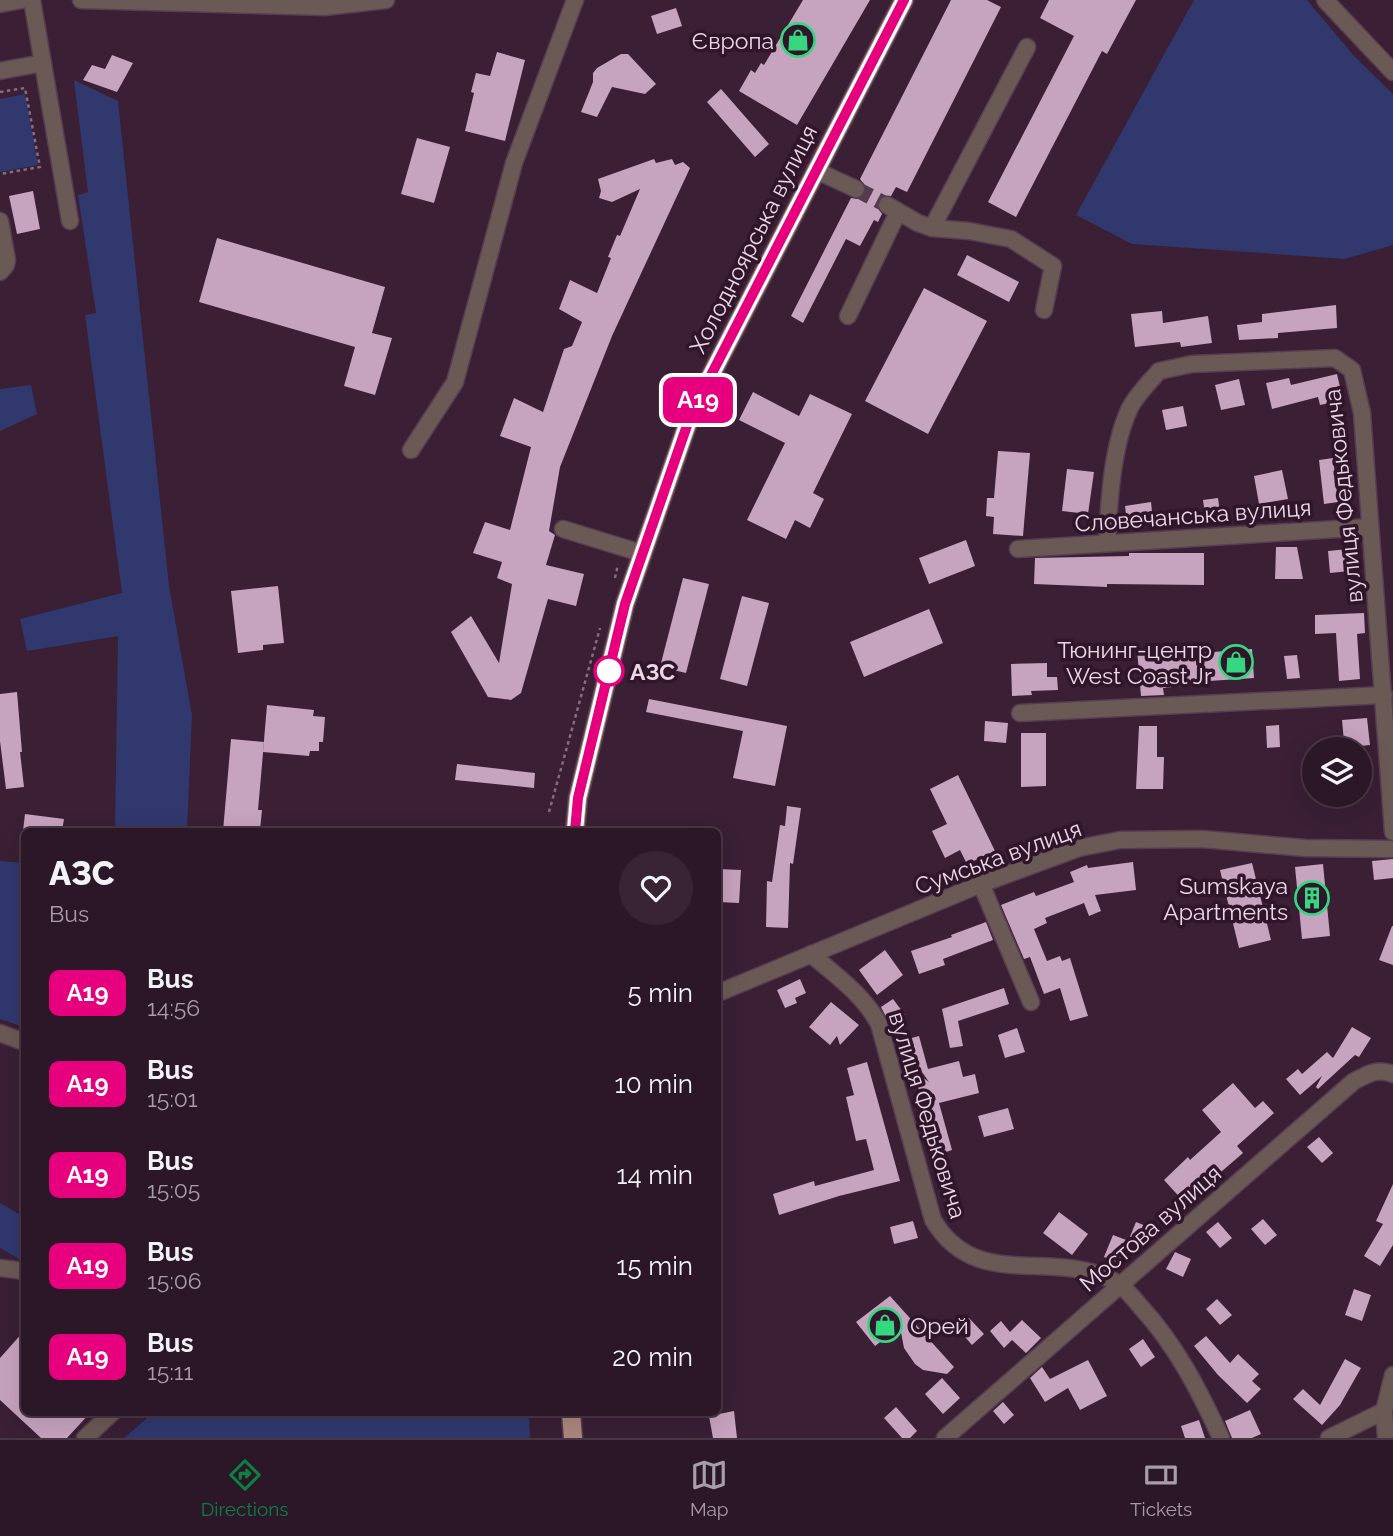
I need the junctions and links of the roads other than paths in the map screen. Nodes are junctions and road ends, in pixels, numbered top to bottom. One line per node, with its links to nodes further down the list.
1 (22, 0): 8 (street)
2 (32, 0): 10 (street)
3 (81, 0): 4 (street)
4 (386, 0)
5 (575, 0): 21 (street)
6 (904, 0): 13 (main road, Холодноярська вулиця)
7 (1325, 0): 12 (street)
8 (0, 4)
9 (1027, 47): 17 (street)
10 (43, 63): 11 (street); 16 (street)
11 (0, 71)
12 (1393, 72)
13 (815, 170): 14 (street); 26 (main road, Холодноярська вулиця)
14 (856, 189)
15 (0, 221): 18 (street)
16 (70, 221)
17 (932, 228): 19 (street); 20 (street)
18 (0, 272)
19 (1044, 310)
20 (848, 316)
21 (411, 450)
22 (1370, 527): 24 (street, Словечанська вулиця); 24 (street, вулиця Федьковича); 27 (street, вулиця Федьковича)
23 (563, 529): 26 (street)
24 (1107, 543): 25 (street, Словечанська вулиця)
25 (1018, 549)
26 (641, 553): 29 (main road, Холодноярська вулиця)
27 (1384, 695): 28 (street); 30 (street, вулиця Федьковича)
28 (1020, 713)
29 (575, 828)
30 (1393, 832)
31 (1393, 849): 32 (street, Сумська вулиця)
32 (981, 884): 33 (street, Сумська вулиця); 35 (street)
33 (811, 954): 34 (street, Сумська вулиця); 41 (street, вулиця Федьковича)
34 (721, 992)
35 (1031, 1002)
36 (0, 1033): 37 (street)
37 (21, 1041)
38 (1393, 1074): 41 (street, Мостова вулиця)
39 (0, 1268): 40 (street)
40 (21, 1271)
41 (1120, 1284): 48 (street, Мостова вулиця); 49 (street, вулиця Федьковича)
42 (1393, 1375): 43 (street)
43 (1384, 1411): 50 (street); 51 (street)
44 (109, 1416): 46 (street)
45 (571, 1416): 47 (main road)
46 (85, 1438)
47 (573, 1438)
48 (945, 1438)
49 (1221, 1438)
50 (1329, 1438)
51 (1386, 1438)

